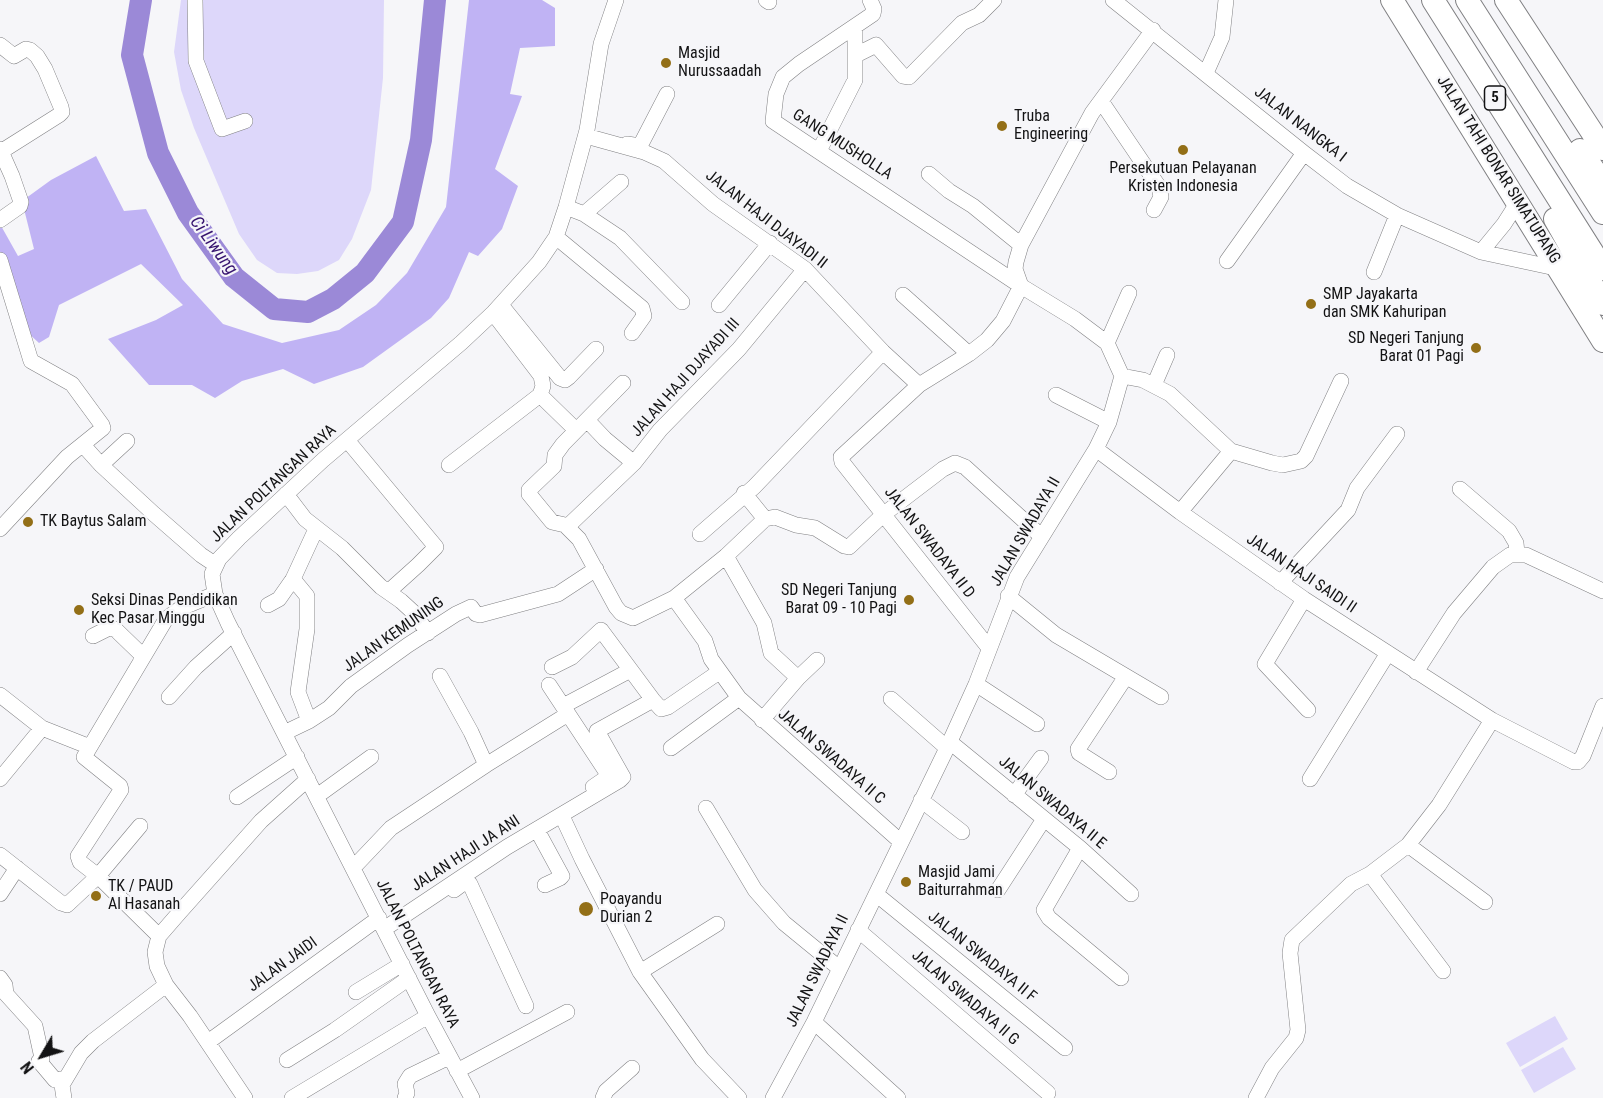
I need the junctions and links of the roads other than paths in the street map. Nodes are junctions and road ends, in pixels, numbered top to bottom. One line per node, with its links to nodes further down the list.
1 (195, 0): 20 (street)
2 (616, 0): 21 (street, JALAN POLTANGAN RAYA)
3 (994, 0): 14 (street)
4 (1113, 0): 12 (street, JALAN NANGKA I)
5 (1226, 0): 16 (street)
6 (1392, 0): 29 (highway, JALAN TAHI BONAR SIMATUPANG)
7 (1433, 0): 17 (highway, 5)
8 (1467, 0): 15 (highway, 5)
9 (1506, 0): 22 (highway)
10 (872, 7): 11 (street, GANG MUSHOLLA)
11 (855, 26): 14 (street); 24 (street, GANG MUSHOLLA)
12 (1153, 30): 16 (street, JALAN NANGKA I); 19 (street)
13 (0, 45): 23 (street)
14 (856, 55): 24 (street)
15 (1506, 58): 28 (highway); 32 (highway, 5)
16 (1206, 73): 25 (street, JALAN NANGKA I)
17 (1481, 74): 44 (highway, 5); 50 (highway)
18 (667, 94): 21 (street)
19 (1101, 101): 31 (street); 38 (street)
20 (245, 121)
21 (587, 133): 30 (street, JALAN POLTANGAN RAYA); 37 (street, JALAN HAJI DJAYADI II)
22 (1603, 149)
23 (1, 150): 35 (street)
24 (819, 151): 46 (street, GANG MUSHOLLA)
25 (1304, 153): 34 (street, JALAN NANGKA I); 41 (street)
26 (929, 174): 38 (street)
27 (621, 182): 33 (street)
28 (1603, 183)
29 (1518, 202): 39 (street); 43 (highway, JALAN TAHI BONAR SIMATUPANG)
30 (566, 207): 33 (street); 36 (street, JALAN POLTANGAN RAYA)
31 (1154, 210)
32 (1603, 213)
33 (584, 214): 49 (street)
34 (1397, 215): 39 (street, JALAN NANGKA I); 45 (street)
35 (0, 220)
36 (556, 237): 52 (street, JALAN POLTANGAN RAYA); 53 (street)
37 (770, 243): 42 (street, JALAN HAJI DJAYADI II); 51 (street, JALAN HAJI DJAYADI III)
38 (1021, 245): 46 (street)
39 (1481, 252): 43 (street, JALAN NANGKA I)
40 (0, 260): 72 (street)
41 (1227, 261)
42 (804, 269): 57 (street, JALAN HAJI DJAYADI II); 75 (street, JALAN HAJI DJAYADI III)
43 (1560, 269): 54 (highway, JALAN TAHI BONAR SIMATUPANG)
44 (1603, 269)
45 (1374, 272)
46 (1021, 286): 55 (street); 58 (street)
47 (1129, 293): 55 (street)
48 (903, 295): 58 (street)
49 (682, 302)
50 (1603, 304)
51 (718, 305)
52 (497, 309): 56 (street); 65 (street); 71 (street, JALAN POLTANGAN RAYA)
53 (632, 333)
54 (1603, 341)
55 (1107, 343): 60 (street)
56 (596, 349)
57 (883, 352): 63 (street, JALAN HAJI DJAYADI II); 79 (street)
58 (969, 354): 63 (street)
59 (1167, 355): 64 (street)
60 (1122, 376): 64 (street); 67 (street, JALAN SWADAYA II)
61 (1341, 381): 74 (street)
62 (623, 383): 68 (street)
63 (919, 385): 82 (street, JALAN SWADAYA II D)
64 (1155, 385): 74 (street)
65 (540, 395): 68 (street, JALAN HAJI DJAYADI III); 77 (street)
66 (1056, 395): 67 (street)
67 (1108, 422): 73 (street, JALAN SWADAYA II)
68 (582, 425): 75 (street, JALAN HAJI DJAYADI III); 84 (street)
69 (1397, 434): 94 (street)
70 (127, 441): 76 (street)
71 (347, 441): 80 (street, JALAN POLTANGAN RAYA); 96 (street)
72 (83, 445): 76 (street); 85 (street)
73 (1096, 449): 81 (street, JALAN HAJI SAIDI II); 88 (street, JALAN SWADAYA II)
74 (1231, 451): 81 (street)
75 (634, 463): 84 (street)
76 (101, 465): 91 (street)
77 (449, 465)
78 (1460, 489): 89 (street)
79 (744, 493): 83 (street); 87 (street)
80 (286, 494): 86 (street); 91 (street, JALAN POLTANGAN RAYA)
81 (1180, 512): 94 (street, JALAN HAJI SAIDI II)
82 (884, 514): 83 (street); 88 (street); 105 (street, JALAN SWADAYA II D)
83 (765, 519): 90 (street)
84 (567, 527): 92 (street)
85 (0, 529)
86 (316, 529): 93 (street); 96 (street)
87 (700, 534)
88 (1041, 536): 98 (street, JALAN SWADAYA II)
89 (1517, 553): 95 (street); 111 (street)
90 (726, 556): 99 (street); 114 (street)
91 (216, 565): 97 (street, JALAN POLTANGAN RAYA)
92 (596, 569): 99 (street); 103 (street, JALAN KEMUNING)
93 (293, 579): 101 (street); 129 (street)
94 (1280, 583): 100 (street, JALAN HAJI SAIDI II)
95 (1603, 591)
96 (388, 592): 103 (street)
97 (215, 594): 102 (street, JALAN POLTANGAN RAYA); 107 (street)
98 (1008, 596): 105 (street, JALAN SWADAYA II); 115 (street)
99 (674, 598): 110 (street, JALAN SWADAYA II C)
100 (1304, 599): 106 (street, JALAN HAJI SAIDI II); 126 (street)
101 (268, 605)
102 (234, 633): 119 (street); 132 (street, JALAN POLTANGAN RAYA)
103 (428, 633): 129 (street, JALAN KEMUNING)
104 (93, 636): 107 (street)
105 (989, 648): 116 (street, JALAN SWADAYA II)
106 (1388, 653): 111 (street, JALAN HAJI SAIDI II); 141 (street)
107 (143, 656): 135 (street)
108 (817, 660): 114 (street)
109 (552, 668): 123 (street)
110 (719, 672): 120 (street, JALAN SWADAYA II C); 123 (street)
111 (1416, 672): 128 (street, JALAN HAJI SAIDI II)
112 (625, 673): 125 (street)
113 (440, 676): 139 (street)
114 (798, 678): 127 (street)
115 (1125, 678): 121 (street); 140 (street)
116 (976, 684): 130 (street); 133 (street, JALAN SWADAYA II)
117 (549, 685): 125 (street)
118 (0, 695): 131 (street)
119 (169, 697)
120 (739, 698): 127 (street, JALAN SWADAYA II C); 134 (street)
121 (1161, 698)
122 (891, 699): 133 (street, JALAN SWADAYA II E)
123 (653, 700): 149 (street, JALAN HAJI JA ANI)
124 (1603, 706): 128 (street, JALAN HAJI SAIDI II)
125 (566, 710): 139 (street); 149 (street)
126 (1308, 710)
127 (762, 720): 154 (street, JALAN SWADAYA II C)
128 (1492, 720): 155 (street)
129 (309, 721): 132 (street, JALAN KEMUNING)
130 (1037, 724)
131 (42, 728): 135 (street); 142 (street)
132 (284, 733): 136 (street, JALAN POLTANGAN RAYA)
133 (948, 745): 144 (street, JALAN SWADAYA II E); 147 (street, JALAN SWADAYA II)
134 (671, 748)
135 (87, 752): 161 (street)
136 (297, 757): 143 (street, JALAN POLTANGAN RAYA); 146 (street)
137 (371, 757): 145 (street)
138 (1041, 758): 144 (street)
139 (486, 765): 159 (street)
140 (1109, 772)
141 (1310, 778)
142 (0, 779)
143 (308, 779): 145 (street, JALAN POLTANGAN RAYA); 171 (street)
144 (1014, 795): 150 (street, JALAN SWADAYA II E)
145 (317, 796): 159 (street, JALAN POLTANGAN RAYA)
146 (237, 797)
147 (921, 800): 153 (street); 154 (street, JALAN SWADAYA II)
148 (706, 808): 173 (street)
149 (563, 811): 152 (street, JALAN HAJI JA ANI); 175 (street)
150 (1044, 819): 156 (street, JALAN SWADAYA II E); 163 (street)
151 (140, 826): 161 (street)
152 (537, 830): 162 (street, JALAN HAJI JA ANI); 169 (street, JALAN HAJI JA ANI)
153 (962, 832)
154 (901, 842): 165 (street, JALAN SWADAYA II)
155 (1408, 845): 160 (street); 167 (street)
156 (1080, 848): 166 (street, JALAN SWADAYA II E); 178 (street)
157 (0, 855): 158 (street)
158 (17, 868): 161 (street); 164 (street)
159 (354, 868): 169 (street, JALAN POLTANGAN RAYA)
160 (1370, 874): 174 (street); 193 (street)
161 (98, 876): 171 (street)
162 (546, 885)
163 (998, 890)
164 (0, 894)
165 (876, 894): 170 (street, JALAN SWADAYA II); 186 (street, JALAN SWADAYA II F)
166 (1131, 894)
167 (1485, 902)
168 (717, 924): 175 (street)
169 (384, 928): 172 (street, JALAN POLTANGAN RAYA); 181 (street); 185 (street, JALAN JAIDI)
170 (858, 930): 173 (street, JALAN SWADAYA II); 192 (street, JALAN SWADAYA II G)
171 (159, 936): 179 (street)
172 (402, 964): 177 (street, JALAN POLTANGAN RAYA); 180 (street)
173 (839, 968): 184 (street, JALAN SWADAYA II)
174 (1443, 971)
175 (640, 972): 200 (street)
176 (0, 978): 191 (street)
177 (409, 978): 183 (street, JALAN POLTANGAN RAYA); 188 (street)
178 (1121, 978)
179 (166, 985): 185 (street); 191 (street)
180 (356, 992)
181 (526, 1006)
182 (567, 1012): 190 (street)
183 (428, 1016): 187 (street, JALAN POLTANGAN RAYA); 196 (street)
184 (814, 1022): 201 (street, JALAN SWADAYA II); 202 (street)
185 (208, 1042): 195 (street)
186 (1065, 1048)
187 (449, 1057): 190 (street, JALAN POLTANGAN RAYA); 197 (street)
188 (287, 1060)
189 (632, 1068): 199 (street)
190 (457, 1071): 198 (street, JALAN POLTANGAN RAYA)
191 (65, 1078): 194 (street)
192 (1048, 1093)
193 (1260, 1096)
194 (64, 1098)
195 (245, 1098)
196 (292, 1098)
197 (405, 1098)
198 (472, 1098)
199 (603, 1098)
200 (739, 1098)
201 (773, 1098)
202 (898, 1098)

